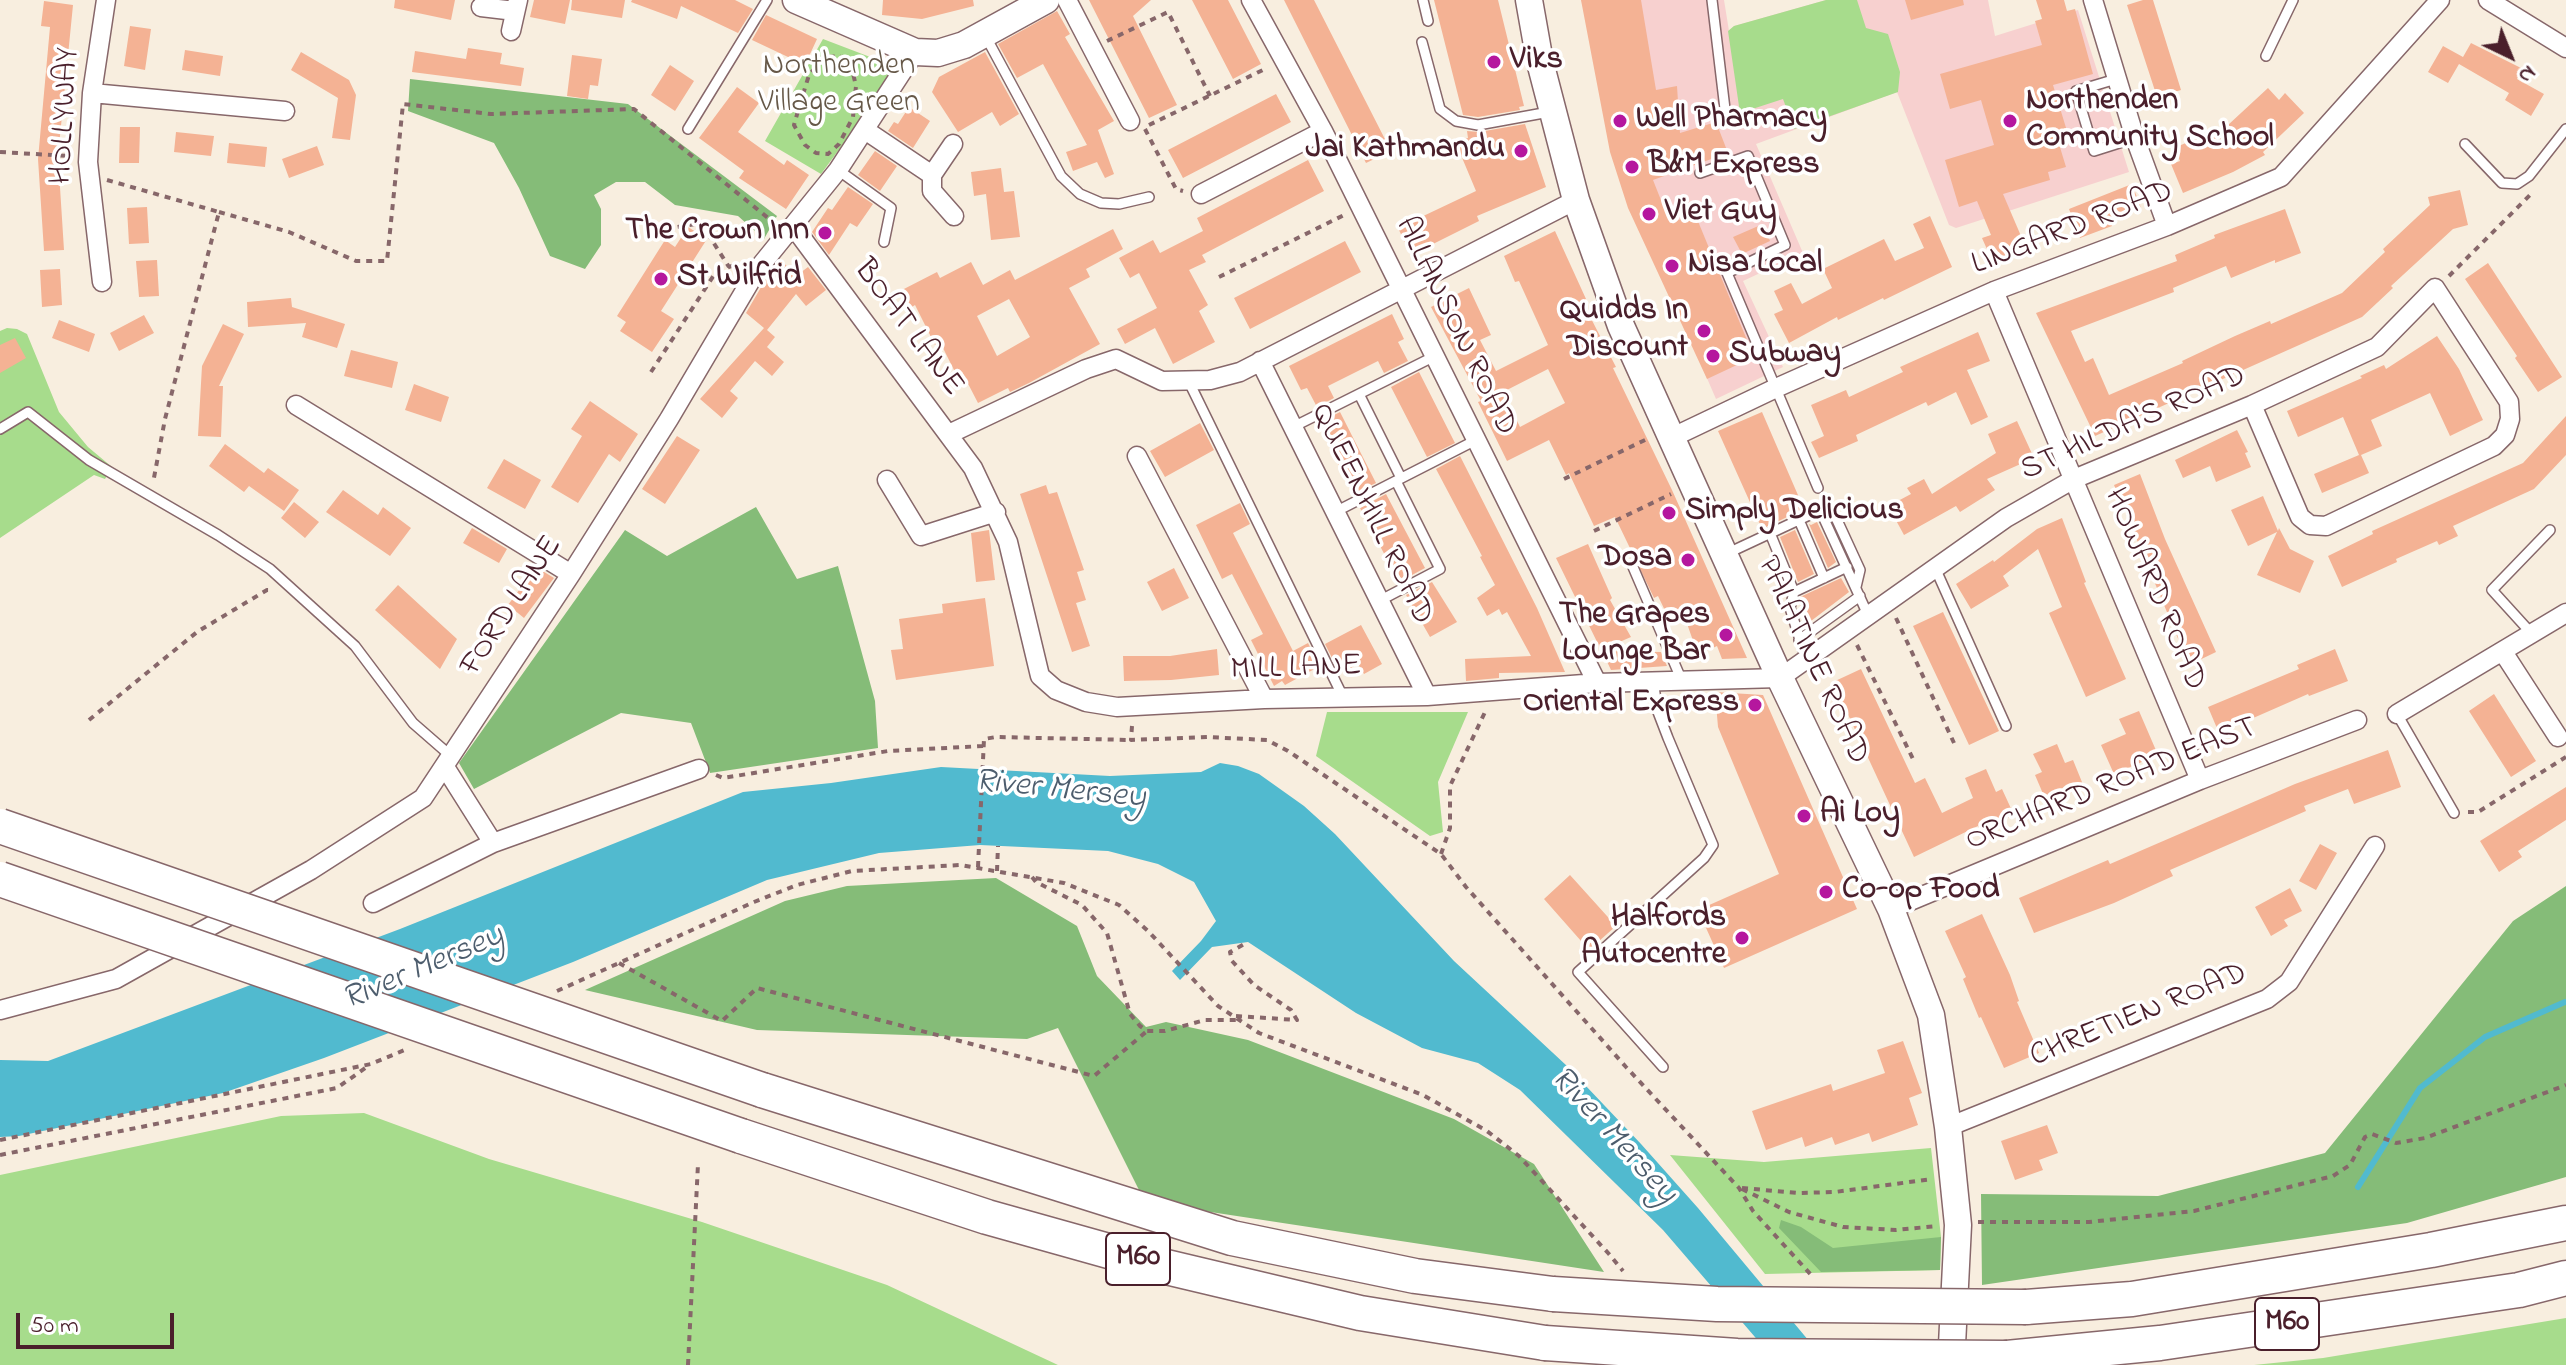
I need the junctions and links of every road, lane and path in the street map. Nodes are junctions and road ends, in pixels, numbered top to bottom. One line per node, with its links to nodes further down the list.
1 (106, 0): 26 (street, HOLLYWAY)
2 (767, 0): 33 (lane)
3 (796, 0): 22 (main road)
4 (1046, 0): 18 (main road)
5 (1067, 0): 20 (street)
6 (1251, 0): 24 (street, ALLANSON ROAD)
7 (1423, 0): 16 (lane)
8 (1529, 0): 30 (main road, PALATINE ROAD)
9 (1712, 0): 28 (lane)
10 (2093, 0): 25 (street)
11 (2293, 0): 23 (lane)
12 (2440, 0): 51 (street, LINGARD ROAD)
13 (2488, 0): 21 (street)
14 (517, 5): 15 (street); 17 (street)
15 (481, 7)
16 (1428, 21)
17 (511, 31)
18 (984, 34): 22 (main road); 46 (lane)
19 (1422, 42): 30 (lane)
20 (1092, 48): 27 (path); 32 (street)
21 (2566, 48)
22 (915, 52): 31 (street, FORD LANE)
23 (2266, 56)
24 (1284, 60): 27 (path); 35 (street, ALLANSON ROAD)
25 (2116, 79): 36 (street); 36 (lane)
26 (92, 93): 29 (street); 40 (street, HOLLYWAY)
27 (1210, 96): 32 (path)
28 (1725, 109)
29 (285, 111)
30 (1553, 112): 47 (main road, PALATINE ROAD)
31 (859, 124): 31 (path); 41 (street, FORD LANE); 43 (street)
32 (1137, 124): 45 (path)
33 (688, 129)
34 (2566, 129): 38 (lane)
35 (1323, 131): 45 (street); 48 (street, ALLANSON ROAD)
36 (2135, 138): 51 (street)
37 (953, 144): 43 (street)
38 (2465, 144)
39 (0, 152): 40 (path)
40 (89, 166): 49 (path); 58 (street, HOLLYWAY)
41 (838, 170): 52 (street, FORD LANE); 54 (lane)
42 (1700, 173): 66 (lane)
43 (932, 175): 50 (street)
44 (2533, 191): 60 (path)
45 (1201, 194)
46 (1149, 197)
47 (1576, 200): 59 (street); 73 (main road, PALATINE ROAD)
48 (1361, 207): 57 (path); 59 (street, ALLANSON ROAD)
49 (219, 212): 52 (path); 83 (path)
50 (954, 216)
51 (2167, 226): 61 (street, LINGARD ROAD)
52 (790, 230): 56 (street, FORD LANE); 72 (street, BOAT LANE)
53 (654, 231): 55 (path)
54 (884, 242)
55 (729, 267): 56 (path); 64 (path)
56 (757, 270): 95 (street, FORD LANE)
57 (1219, 277)
58 (102, 282)
59 (1401, 288): 62 (street, ALLANSON ROAD); 63 (street)
60 (2435, 288): 69 (street, ST HILDA'S ROAD); 69 (street)
61 (1994, 291): 66 (street, LINGARD ROAD); 78 (street, HOWARD ROAD)
62 (1435, 356): 67 (lane); 74 (street, ALLANSON ROAD)
63 (1260, 361): 65 (street); 70 (street, QUEENHILL ROAD)
64 (651, 372)
65 (1188, 380): 72 (street); 115 (lane)
66 (1776, 388): 73 (street, LINGARD ROAD); 82 (lane)
67 (1359, 394): 70 (lane); 80 (lane)
68 (296, 405): 95 (street)
69 (2252, 405): 78 (street, ST HILDA'S ROAD)
70 (1293, 427): 86 (street, QUEENHILL ROAD)
71 (0, 429): 83 (lane)
72 (949, 434): 76 (street, BOAT LANE)
73 (1669, 434): 77 (path); 81 (main road, PALATINE ROAD)
74 (1476, 440): 80 (lane); 112 (street, ALLANSON ROAD)
75 (1137, 456): 116 (street)
76 (973, 468): 85 (street, MILL LANE)
77 (1564, 479)
78 (2074, 479): 94 (street, ST HILDA'S ROAD); 130 (street, HOWARD ROAD)
79 (887, 480): 85 (street)
80 (1398, 480): 86 (lane); 100 (lane)
81 (1692, 485): 89 (path); 91 (main road, PALATINE ROAD)
82 (1818, 488)
83 (150, 496): 99 (lane)
84 (1820, 510): 87 (lane); 93 (lane); 98 (lane)
85 (996, 512): 117 (street, MILL LANE)
86 (1335, 512): 100 (street, QUEENHILL ROAD)
87 (1799, 520): 90 (lane); 96 (lane)
88 (2550, 530): 105 (lane)
89 (1594, 531)
90 (1770, 533): 91 (lane); 97 (lane)
91 (1723, 555): 109 (main road, PALATINE ROAD)
92 (1633, 567): 111 (lane)
93 (1847, 567): 96 (lane); 98 (lane)
94 (1936, 570): 101 (street, ST HILDA'S ROAD); 121 (lane)
95 (571, 574): 127 (street, FORD LANE)
96 (1824, 578): 97 (lane)
97 (1794, 592): 106 (lane)
98 (1858, 592): 103 (lane); 106 (lane)
99 (304, 599): 119 (path); 127 (lane)
100 (1379, 601): 114 (street, QUEENHILL ROAD)
101 (1888, 601): 103 (street, ST HILDA'S ROAD); 124 (path)
102 (2566, 613): 105 (street)
103 (1868, 615): 104 (street, ST HILDA'S ROAD)
104 (1849, 629): 108 (street, ST HILDA'S ROAD); 128 (path)
105 (2532, 634): 107 (street)
106 (1799, 640): 108 (lane)
107 (2503, 652): 118 (street); 122 (street)
108 (1806, 659): 109 (street, ST HILDA'S ROAD)
109 (1780, 678): 111 (street, MILL LANE); 141 (main road, PALATINE ROAD)
110 (1653, 681): 111 (street, MILL LANE); 112 (street, MILL LANE); 148 (lane)
111 (1682, 681)
112 (1597, 683): 113 (street, MILL LANE)
113 (1495, 691): 114 (street, MILL LANE); 136 (path)
114 (1427, 696): 115 (street, MILL LANE)
115 (1343, 697): 116 (street, MILL LANE)
116 (1264, 699): 117 (street, MILL LANE)
117 (1134, 707): 123 (path)
118 (2397, 714): 131 (lane)
119 (89, 720)
120 (2357, 720): 130 (street, ORCHARD ROAD EAST)
121 (2006, 726)
122 (2558, 737)
123 (1131, 740): 125 (path); 136 (path)
124 (1954, 743)
125 (983, 746): 129 (path); 137 (path)
126 (2566, 757): 131 (path)
127 (449, 762): 133 (street); 144 (street, FORD LANE)
128 (1915, 763)
129 (699, 769): 133 (street)
130 (2200, 780): 141 (street, ORCHARD ROAD EAST)
131 (2454, 813)
132 (0, 826): 158 (highway, M60, bridge)
133 (493, 843): 140 (street)
134 (998, 846): 138 (path)
135 (2375, 846): 150 (street, CHRETIEN ROAD)
136 (1441, 854): 154 (path)
137 (978, 867)
138 (1032, 877): 145 (path); 146 (path)
139 (0, 879): 160 (highway, M60, bridge)
140 (373, 903)
141 (1891, 909): 150 (main road, PALATINE ROAD)
142 (1248, 942): 145 (path)
143 (619, 963): 146 (path)
144 (0, 1010)
145 (1236, 1018): 146 (path); 159 (path)
146 (1147, 1031)
147 (371, 1064): 151 (path)
148 (1663, 1067)
149 (2566, 1085): 157 (path)
150 (1948, 1127): 157 (main road, PALATINE ROAD)
151 (0, 1155)
152 (698, 1164): 161 (path)
153 (1934, 1179): 154 (path)
154 (1739, 1188): 157 (path)
155 (2566, 1205): 158 (highway, M60)
156 (2566, 1223): 158 (highway, M60)
157 (1958, 1225): 162 (main road, PALATINE ROAD)
158 (2431, 1250)
159 (1628, 1278)
160 (2566, 1278)
161 (688, 1365)
162 (1951, 1365)

